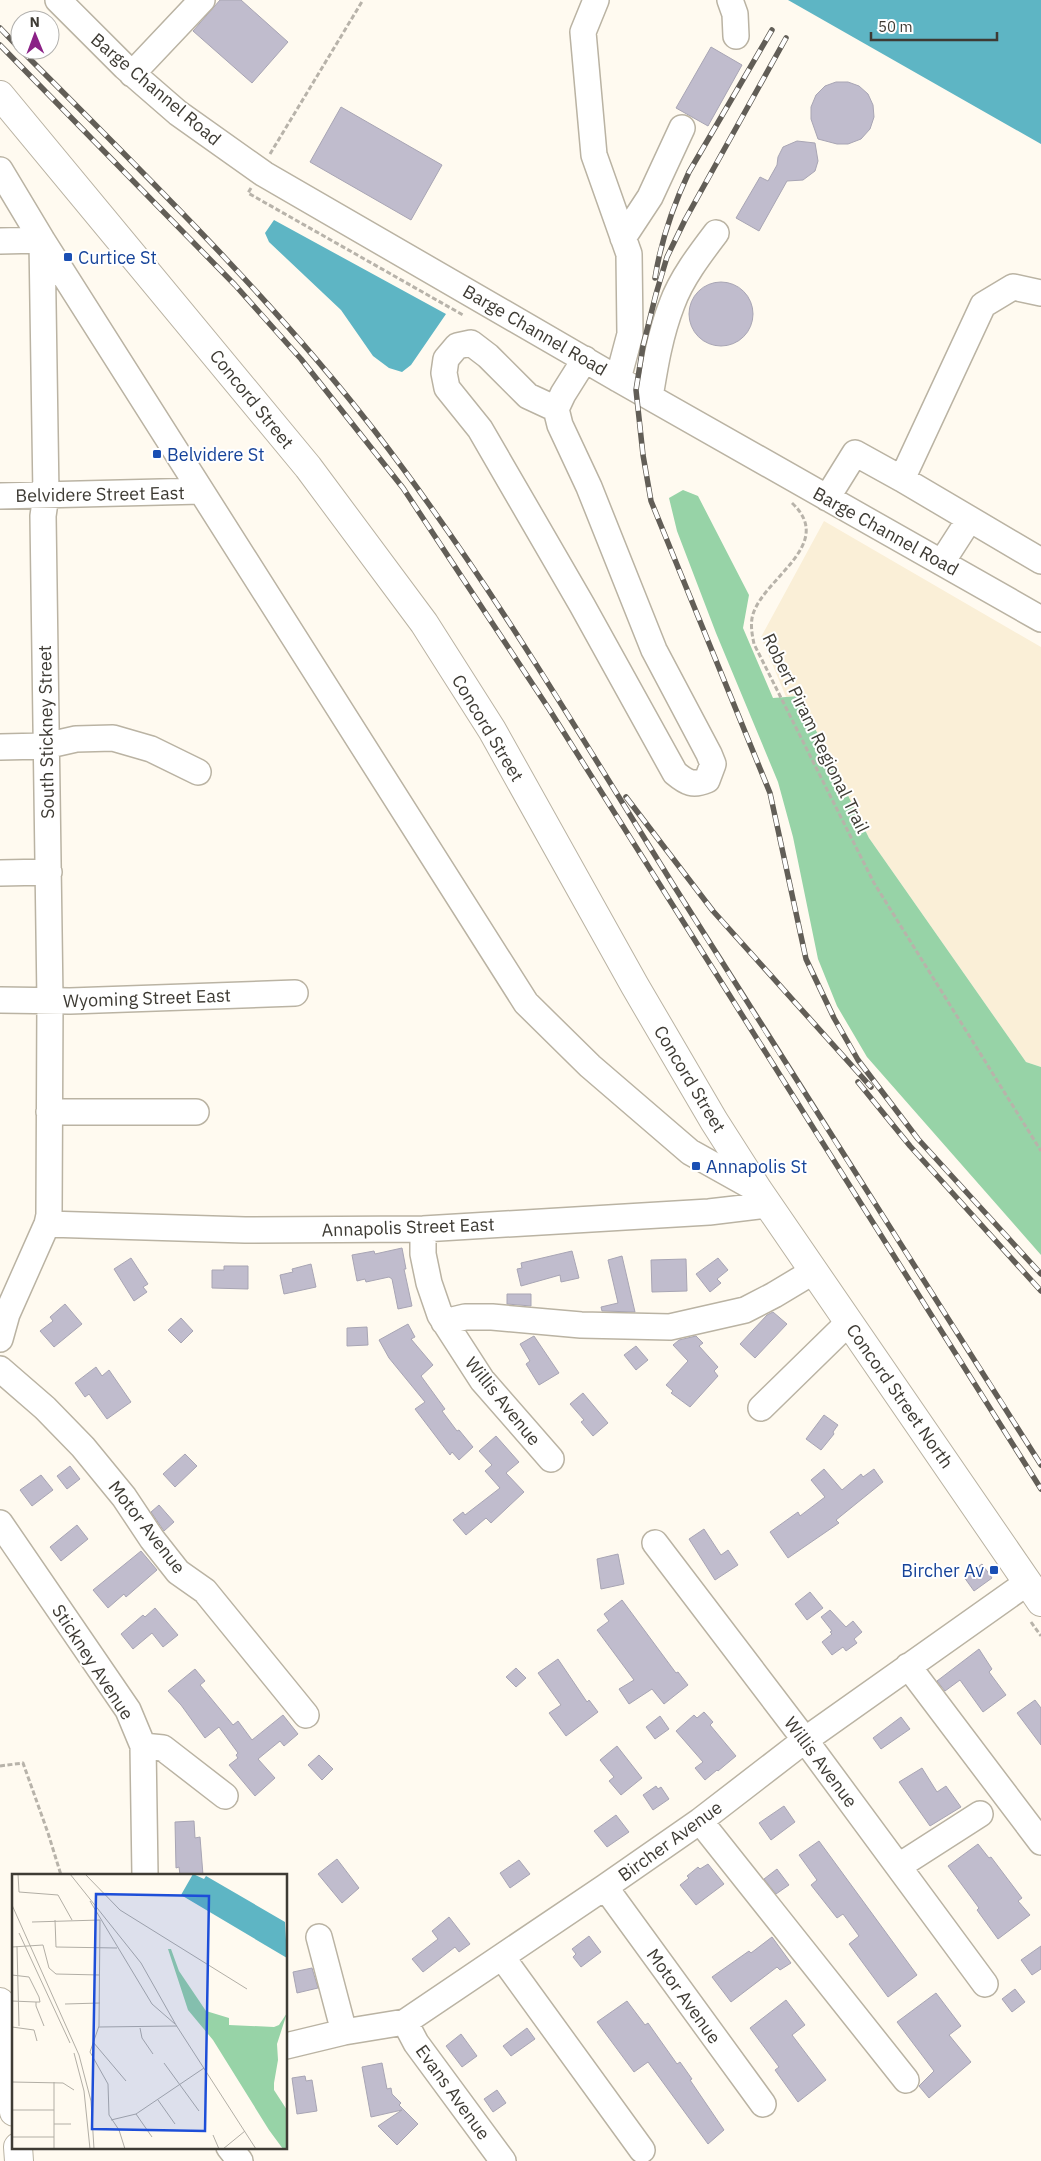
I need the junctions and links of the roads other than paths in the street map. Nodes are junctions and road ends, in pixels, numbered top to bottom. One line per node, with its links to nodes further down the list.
1 (58, 0): 6 (street, Barge Channel Road)
2 (202, 0): 6 (street)
3 (596, 0): 11 (street)
4 (730, 0): 5 (street)
5 (736, 36)
6 (132, 74): 15 (street, Barge Channel Road)
7 (0, 95): 38 (main road, Concord Street)
8 (682, 128): 11 (street)
9 (0, 170): 12 (street, Concord Street)
10 (716, 233): 17 (street)
11 (624, 238): 16 (street)
12 (42, 240): 13 (street); 20 (street, Concord Street); 21 (street, South Stickney Street)
13 (0, 241)
14 (1041, 293): 19 (street)
15 (585, 359): 16 (street, Barge Channel Road); 18 (street)
16 (618, 379): 17 (street, Barge Channel Road)
17 (650, 398): 23 (street, Barge Channel Road)
18 (556, 409): 18 (street)
19 (902, 479): 23 (street); 24 (street)
20 (201, 491): 21 (street, Belvidere Street East); 38 (street, Concord Street)
21 (46, 495): 22 (street, Belvidere Street East); 29 (street, South Stickney Street)
22 (0, 496)
23 (828, 498): 26 (street, Barge Channel Road)
24 (969, 520): 25 (street); 26 (street)
25 (1041, 561)
26 (942, 562): 27 (street, Barge Channel Road)
27 (1041, 619)
28 (0, 746): 29 (street)
29 (46, 746): 30 (street); 31 (street, South Stickney Street)
30 (198, 772)
31 (49, 872): 32 (street); 35 (street, South Stickney Street)
32 (0, 873)
33 (295, 993): 35 (street, Wyoming Street East)
34 (0, 1000): 35 (street, Wyoming Street East)
35 (50, 1000): 36 (street, South Stickney Street)
36 (49, 1112): 37 (street); 39 (street, South Stickney Street)
37 (196, 1112)
38 (763, 1198): 40 (street, Annapolis Street East); 41 (main road, Concord Street North)
39 (47, 1224): 40 (street, Annapolis Street East); 44 (street)
40 (424, 1229): 42 (street, Willis Avenue)
41 (814, 1271): 42 (street); 43 (main road, Concord Street North)
42 (444, 1322): 47 (street, Willis Avenue)
43 (849, 1322): 46 (street); 50 (main road, Concord Street North)
44 (0, 1339)
45 (0, 1369): 52 (street, Motor Avenue)
46 (761, 1408)
47 (551, 1459)
48 (0, 1523): 54 (street, Stickney Avenue)
49 (655, 1543): 53 (street, Willis Avenue)
50 (1034, 1592): 51 (street, Bircher Avenue)
51 (908, 1666): 53 (street, Bircher Avenue); 58 (street)
52 (306, 1715)
53 (805, 1740): 57 (street, Bircher Avenue); 59 (street, Willis Avenue)
54 (143, 1746): 55 (street); 60 (street, Stickney Avenue)
55 (225, 1796)
56 (980, 1814): 59 (street)
57 (700, 1821): 61 (street, Bircher Avenue); 69 (street)
58 (1041, 1842)
59 (899, 1866): 64 (street, Willis Avenue)
60 (145, 1874)
61 (606, 1887): 63 (street, Bircher Avenue); 71 (street, Motor Avenue)
62 (319, 1937): 67 (street)
63 (502, 1957): 66 (street, Bircher Avenue); 74 (street)
64 (985, 1984)
65 (0, 2002): 70 (main road)
66 (405, 2022): 67 (street, Bircher Avenue); 77 (street, Evans Avenue)
67 (344, 2032): 68 (street, Bircher Avenue)
68 (288, 2046)
69 (906, 2080)
70 (12, 2096)
71 (763, 2104)
72 (18, 2148): 75 (main road)
73 (230, 2148): 76 (street)
74 (642, 2150)
75 (19, 2161)
76 (240, 2161)
77 (503, 2161)

